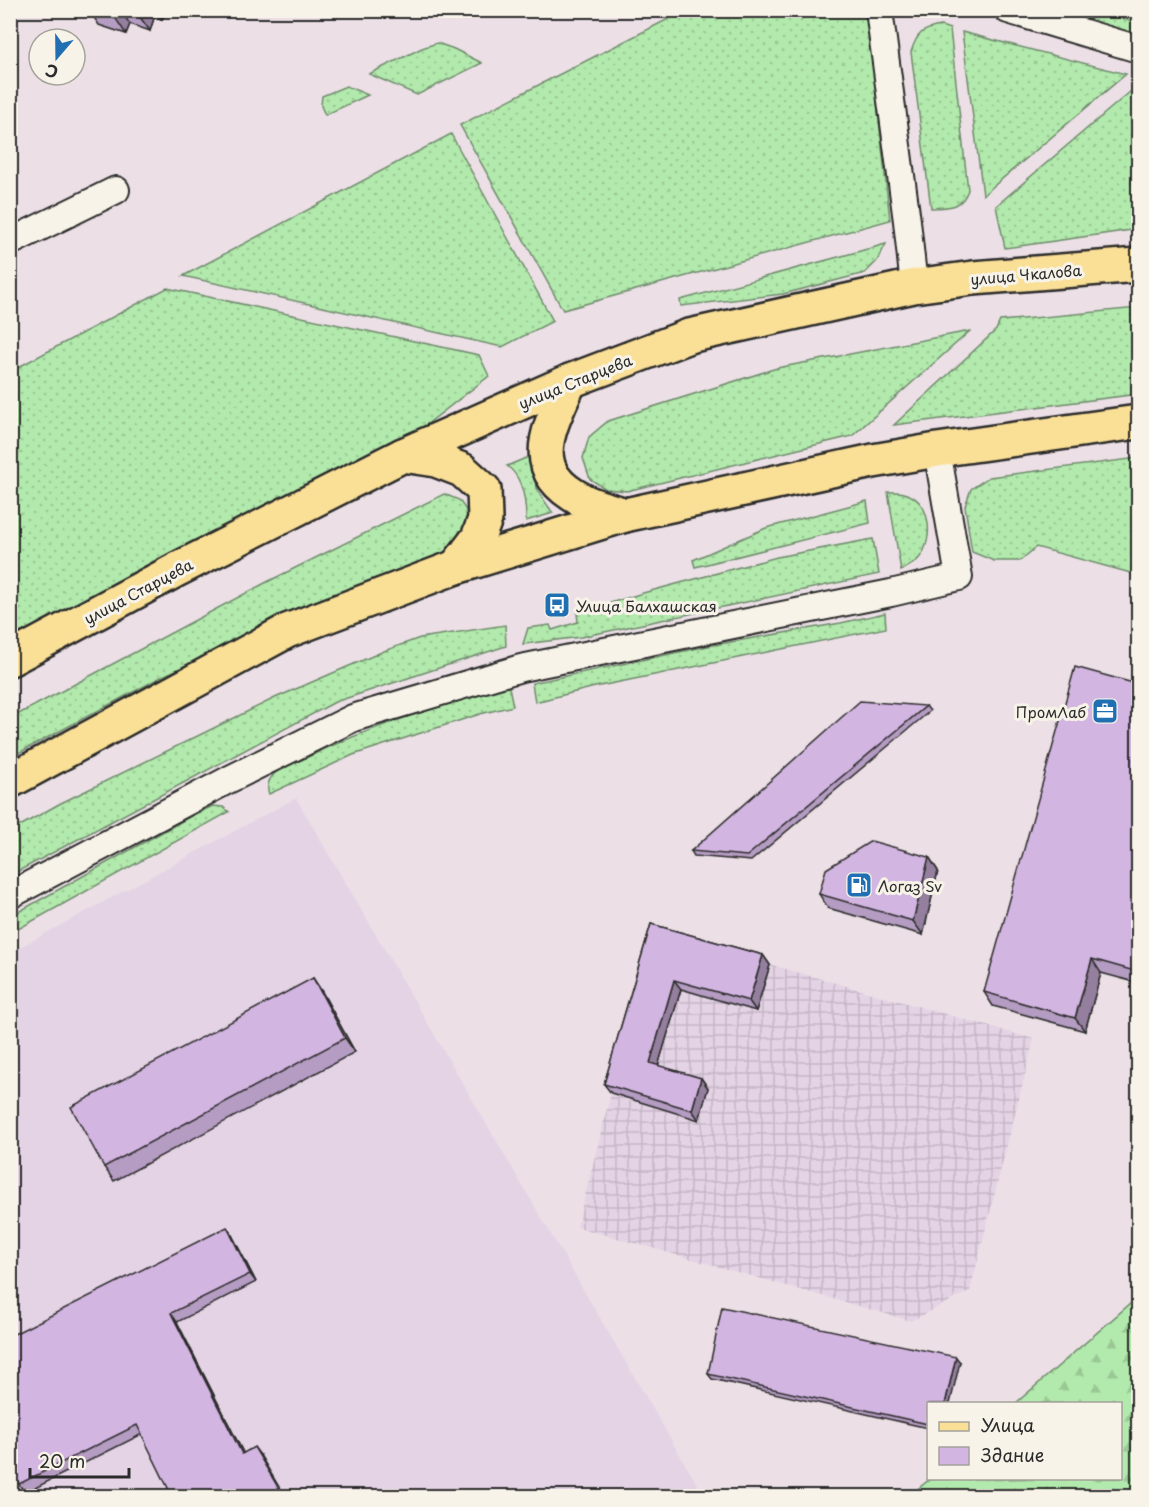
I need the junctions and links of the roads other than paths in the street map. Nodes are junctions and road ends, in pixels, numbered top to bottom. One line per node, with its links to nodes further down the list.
1 (879, 10): 7 (street)
2 (1008, 10): 3 (street)
3 (1138, 49)
4 (116, 190): 5 (street)
5 (10, 243)
6 (1138, 265): 7 (main road, улица Чкалова)
7 (914, 286): 8 (main road, улица Старцева)
8 (570, 381): 11 (main road, улица Старцева); 12 (main road)
9 (1138, 422): 10 (main road)
10 (938, 450): 12 (main road); 16 (street)
11 (403, 454): 13 (main road); 14 (main road, улица Старцева)
12 (626, 515): 13 (main road)
13 (456, 567): 15 (main road)
14 (10, 659)
15 (10, 781)
16 (10, 895)

